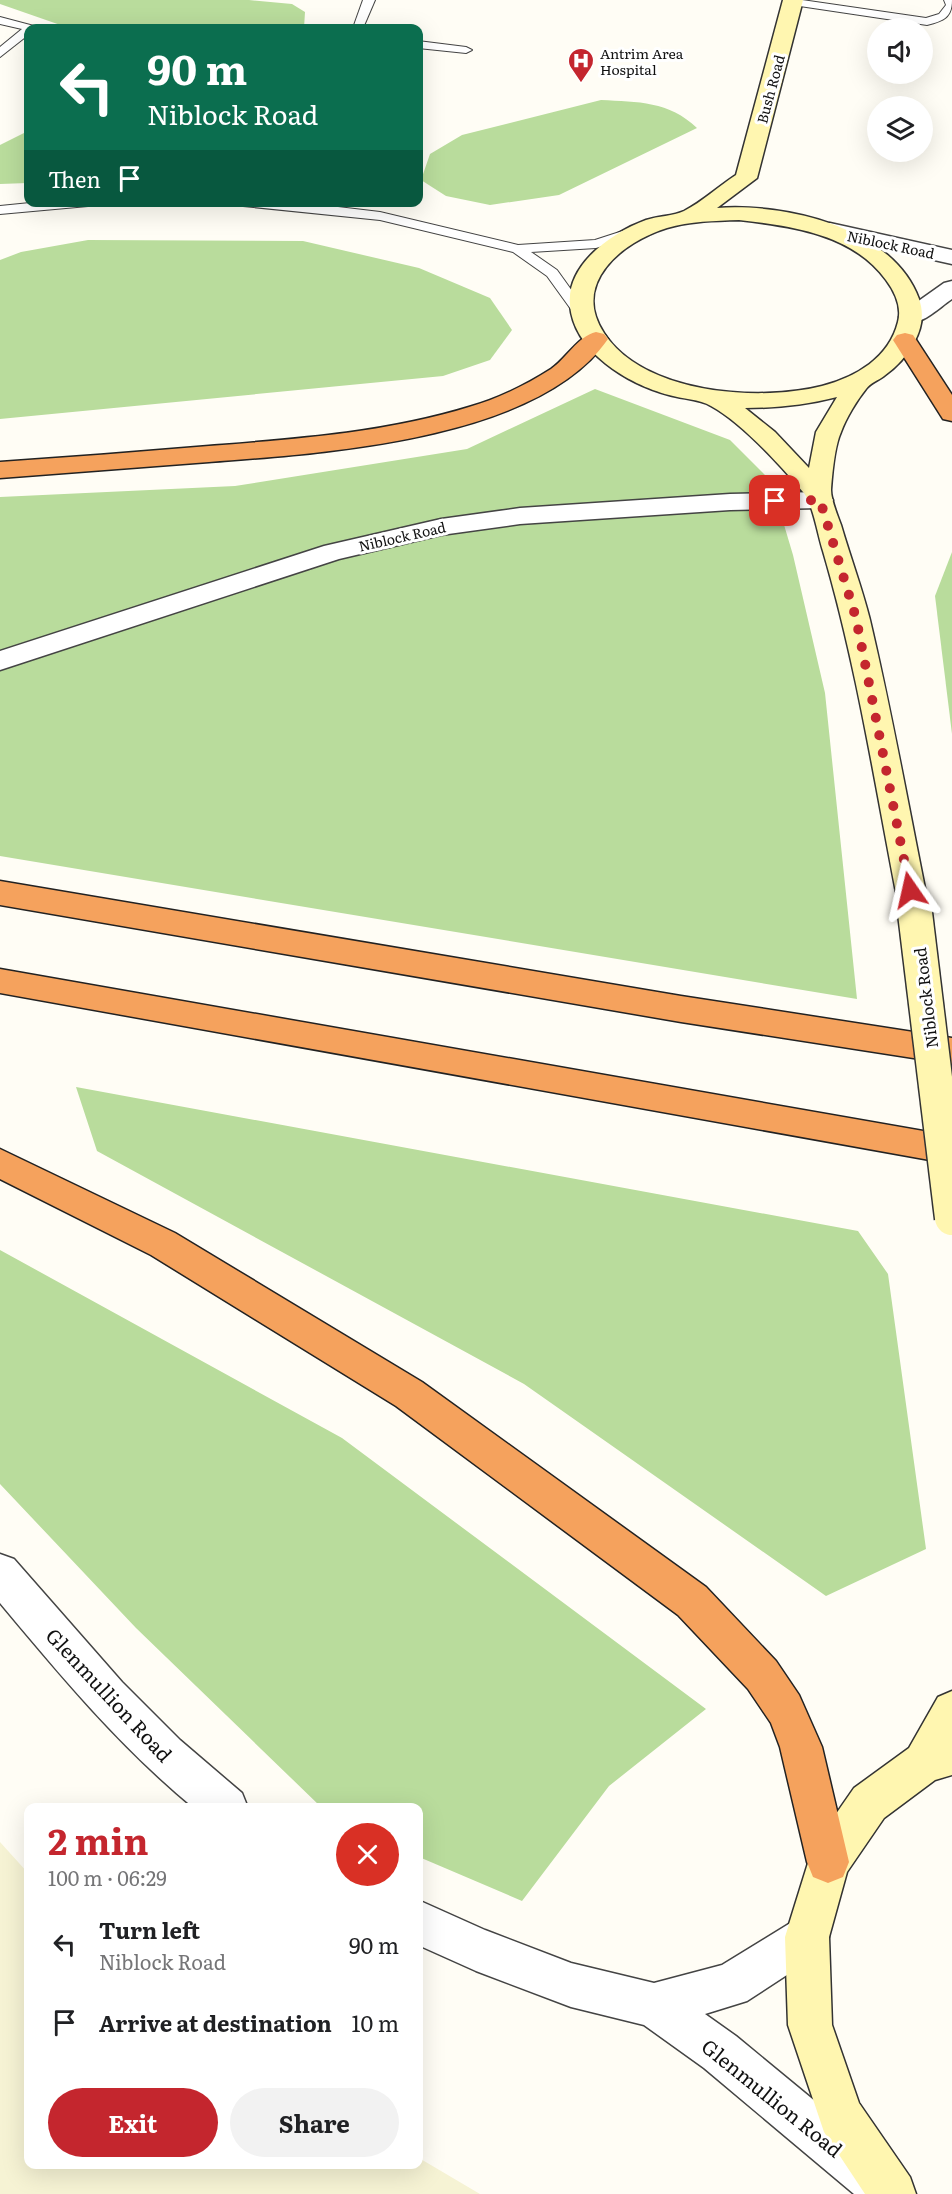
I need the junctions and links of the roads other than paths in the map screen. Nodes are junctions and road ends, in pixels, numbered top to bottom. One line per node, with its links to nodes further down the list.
1 (369, 0): 7 (lane)
2 (874, 0): 5 (lane)
3 (950, 0): 5 (lane)
4 (793, 1): 5 (lane); 15 (main road, Bush Road)
5 (869, 13)
6 (0, 20): 8 (lane)
7 (360, 24)
8 (24, 25)
9 (24, 33): 14 (lane)
10 (423, 45): 11 (lane)
11 (452, 48): 12 (lane); 13 (lane)
12 (466, 50)
13 (423, 52)
14 (0, 53)
15 (746, 178): 19 (main road); 20 (main road)
16 (33, 207): 18 (lane)
17 (315, 207): 23 (lane)
18 (0, 210)
19 (691, 216): 20 (main road); 21 (main road)
20 (786, 218): 22 (main road)
21 (646, 227): 23 (lane); 26 (main road)
22 (830, 230): 24 (street, Niblock Road); 27 (main road)
23 (518, 249): 26 (lane)
24 (952, 257)
25 (952, 288): 27 (street)
26 (583, 316): 28 (main road)
27 (908, 328): 29 (main road); 31 (highway)
28 (596, 339): 30 (main road); 32 (highway)
29 (857, 383): 30 (main road); 33 (main road, Niblock Road)
30 (718, 399): 33 (main road, Niblock Road)
31 (952, 414)
32 (0, 470)
33 (819, 496): 34 (street, Niblock Road); 40 (main road, Niblock Road, bridge)
34 (0, 661)
35 (0, 893): 37 (highway)
36 (0, 981): 38 (highway)
37 (952, 1051)
38 (952, 1150)
39 (0, 1163): 45 (highway)
40 (952, 1218)
41 (0, 1573): 44 (street, Glenmullion Road)
42 (952, 1712): 43 (main road)
43 (938, 1759): 45 (main road)
44 (221, 1803)
45 (828, 1862): 47 (main road)
46 (423, 1925): 48 (street, Glenmullion Road)
47 (807, 1937): 48 (street, Glenmullion Road); 49 (main road)
48 (654, 2005): 49 (street, Glenmullion Road)
49 (892, 2194)

